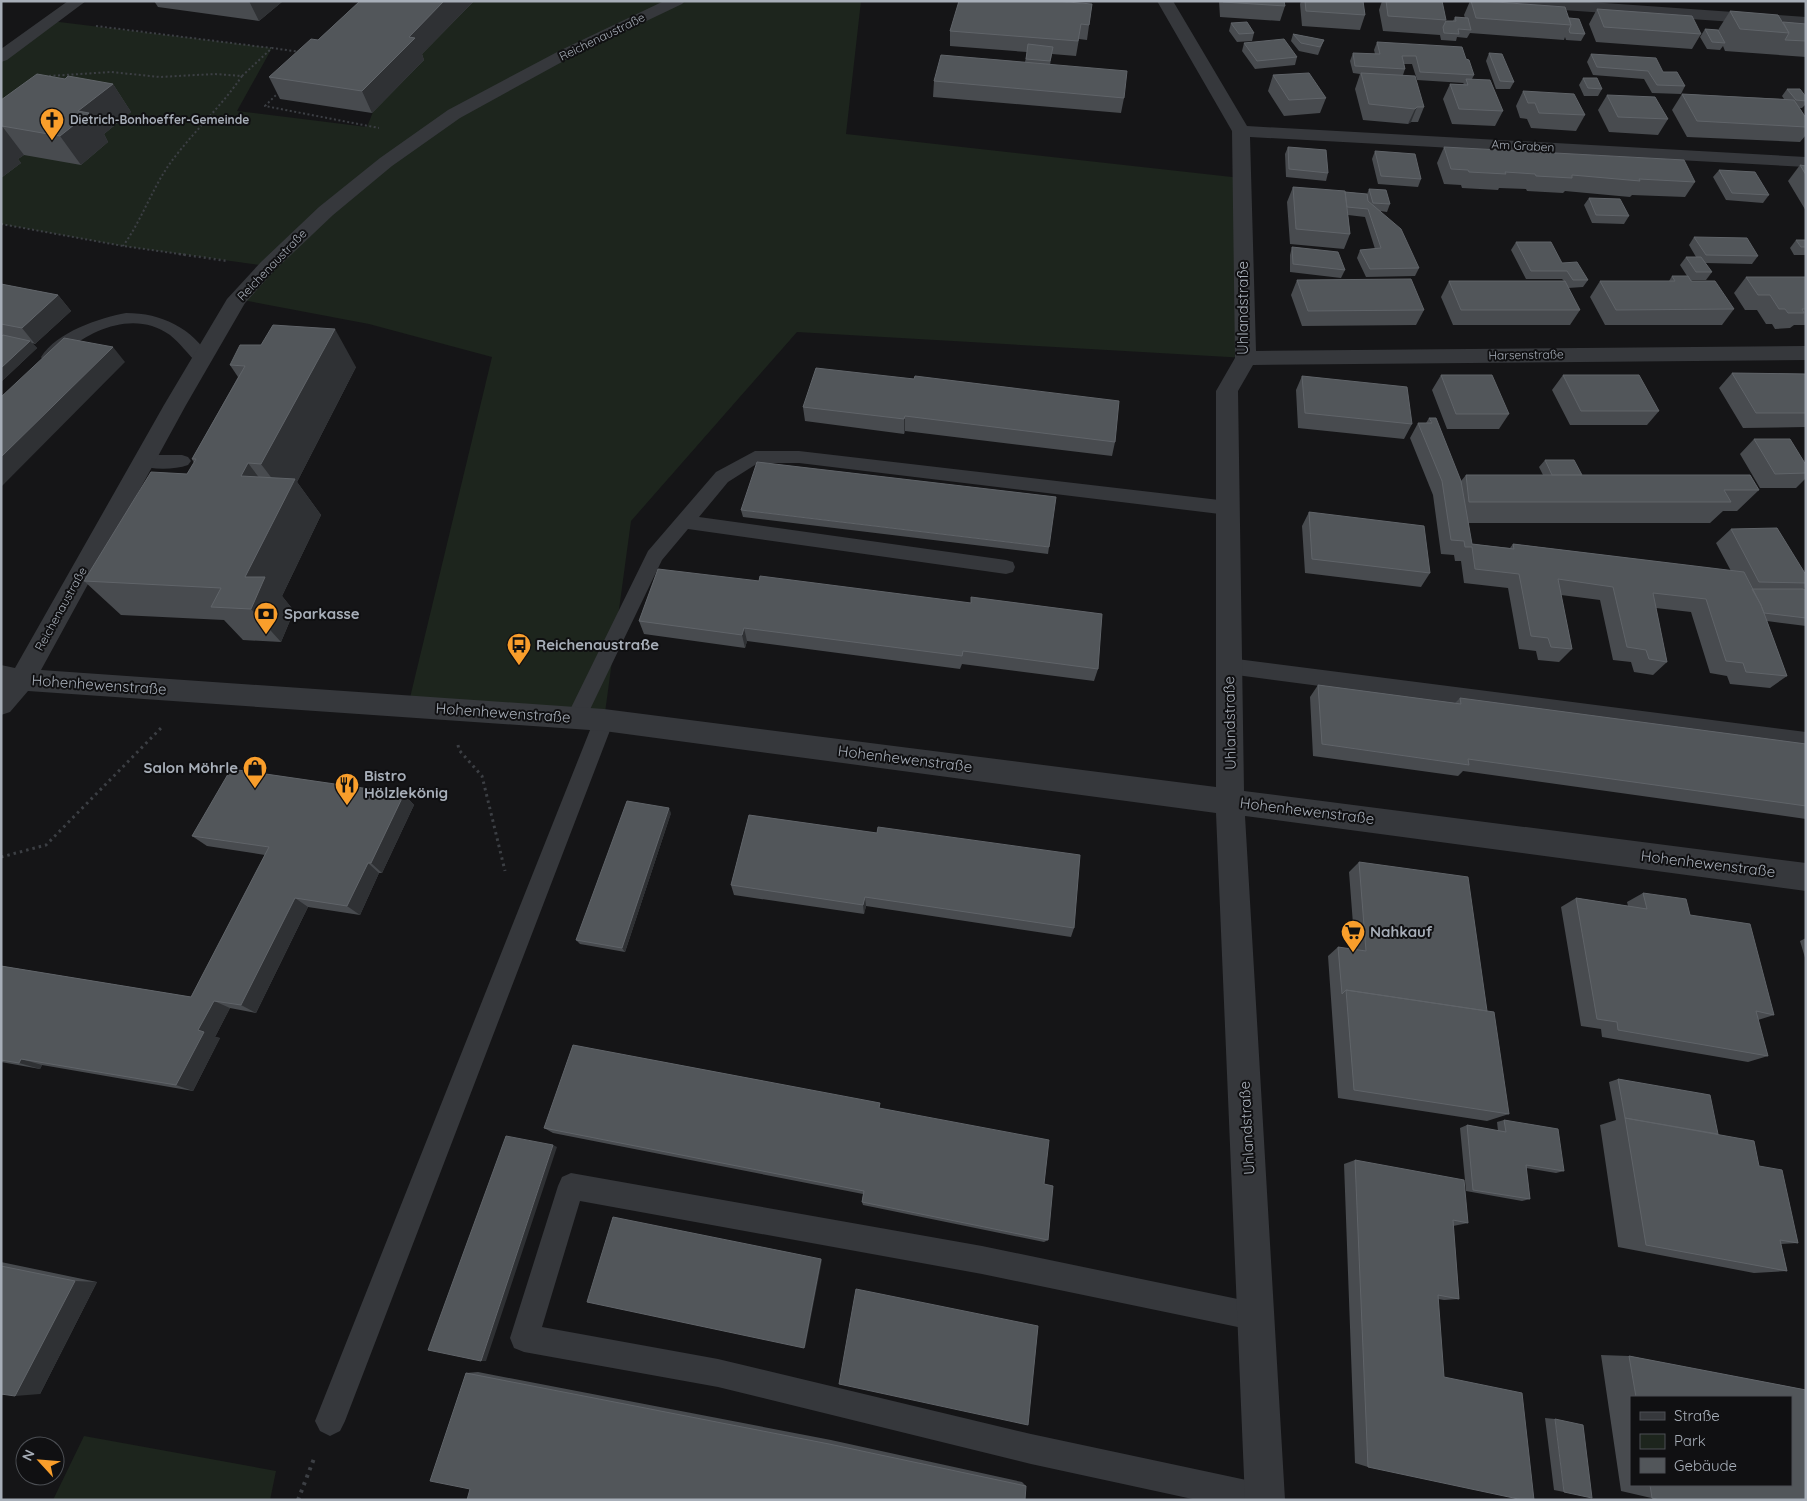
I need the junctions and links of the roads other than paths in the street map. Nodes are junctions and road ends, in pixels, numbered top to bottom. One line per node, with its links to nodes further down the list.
1 (78, 1): 8 (street)
2 (677, 1): 13 (street, Reichenaustraße)
3 (1165, 1): 9 (street, Uhlandstraße)
4 (1506, 1): 6 (street)
5 (1764, 1): 6 (street)
6 (1782, 20): 7 (street)
7 (1806, 22)
8 (1, 57)
9 (1241, 131): 10 (street, Am Graben); 12 (street, Uhlandstraße)
10 (1806, 162)
11 (1806, 352): 12 (street, Harsenstraße)
12 (1246, 358): 17 (street, Uhlandstraße)
13 (203, 359): 14 (lane); 15 (street, Reichenaustraße)
14 (36, 369)
15 (144, 460): 16 (lane); 21 (street, Reichenaustraße)
16 (182, 461)
17 (1228, 508): 18 (lane); 20 (street, Uhlandstraße)
18 (684, 522): 19 (lane); 23 (lane)
19 (1006, 567)
20 (1229, 666): 25 (lane); 26 (street, Uhlandstraße)
21 (11, 678): 22 (street, Reichenaustraße); 23 (street, Hohenhewenstraße)
22 (1, 704)
23 (576, 718): 24 (street, Hohenhewenstraße)
24 (604, 720): 26 (street, Hohenhewenstraße); 29 (lane)
25 (1806, 740)
26 (1230, 801): 27 (street, Hohenhewenstraße); 28 (street, Uhlandstraße)
27 (1806, 877)
28 (1257, 1317): 30 (street, Uhlandstraße); 30 (lane)
29 (330, 1421)
30 (1266, 1499)

